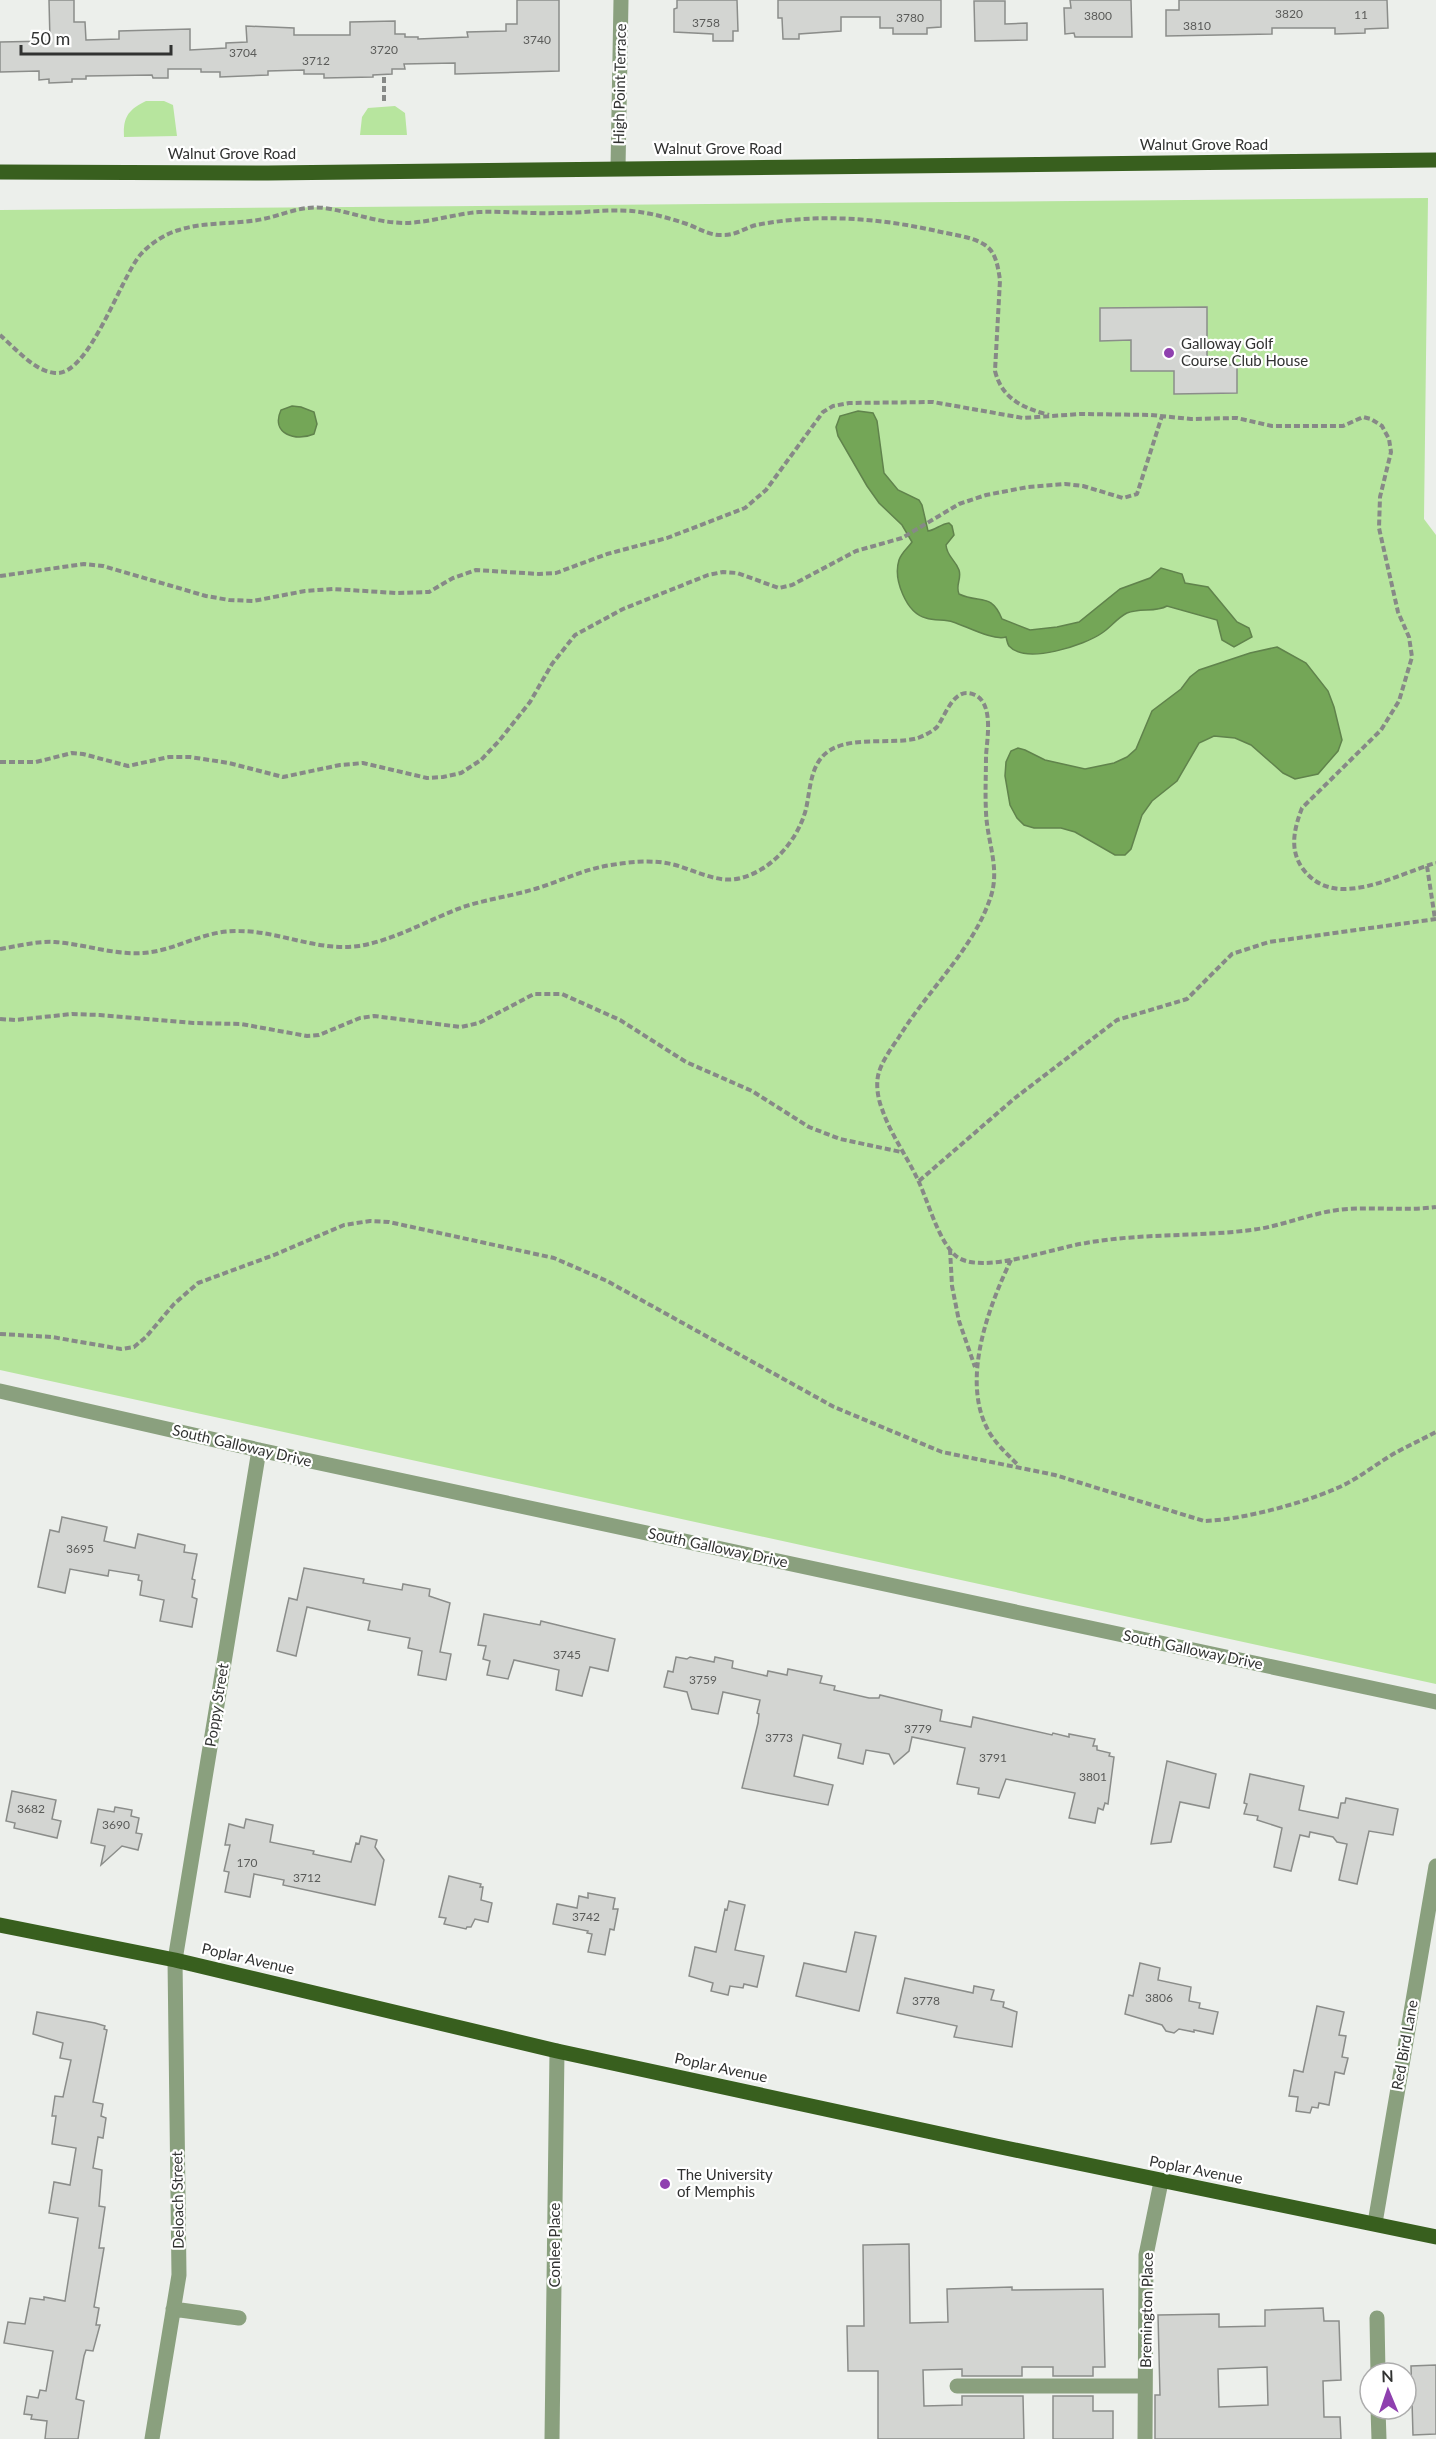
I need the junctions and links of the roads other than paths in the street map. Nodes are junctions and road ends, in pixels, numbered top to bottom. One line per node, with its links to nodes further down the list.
1 (621, 0): 3 (street, High Point Terrace)
2 (1436, 160): 3 (main road, Walnut Grove Road)
3 (618, 168): 4 (main road, Walnut Grove Road)
4 (0, 172)
5 (0, 1390): 6 (street, South Galloway Drive)
6 (259, 1450): 7 (street, South Galloway Drive); 10 (street, Poppy Street)
7 (1436, 1702)
8 (1436, 1866): 13 (street, Red Bird Lane)
9 (0, 1925): 10 (main road, Poplar Avenue)
10 (175, 1960): 11 (main road, Poplar Avenue); 15 (street, Deloach Street)
11 (557, 2050): 12 (main road, Poplar Avenue); 23 (street, Conlee Place)
12 (1161, 2182): 13 (main road, Poplar Avenue); 20 (street, Bremington Place)
13 (1375, 2223): 14 (main road, Poplar Avenue)
14 (1436, 2237)
15 (173, 2308): 16 (street); 22 (street, Deloach Street)
16 (239, 2318)
17 (1377, 2318): 18 (street)
18 (1378, 2361)
19 (957, 2386): 20 (street)
20 (1145, 2386): 24 (street, Bremington Place)
21 (1378, 2421): 25 (street)
22 (152, 2439)
23 (552, 2439)
24 (1144, 2439)
25 (1379, 2439)

